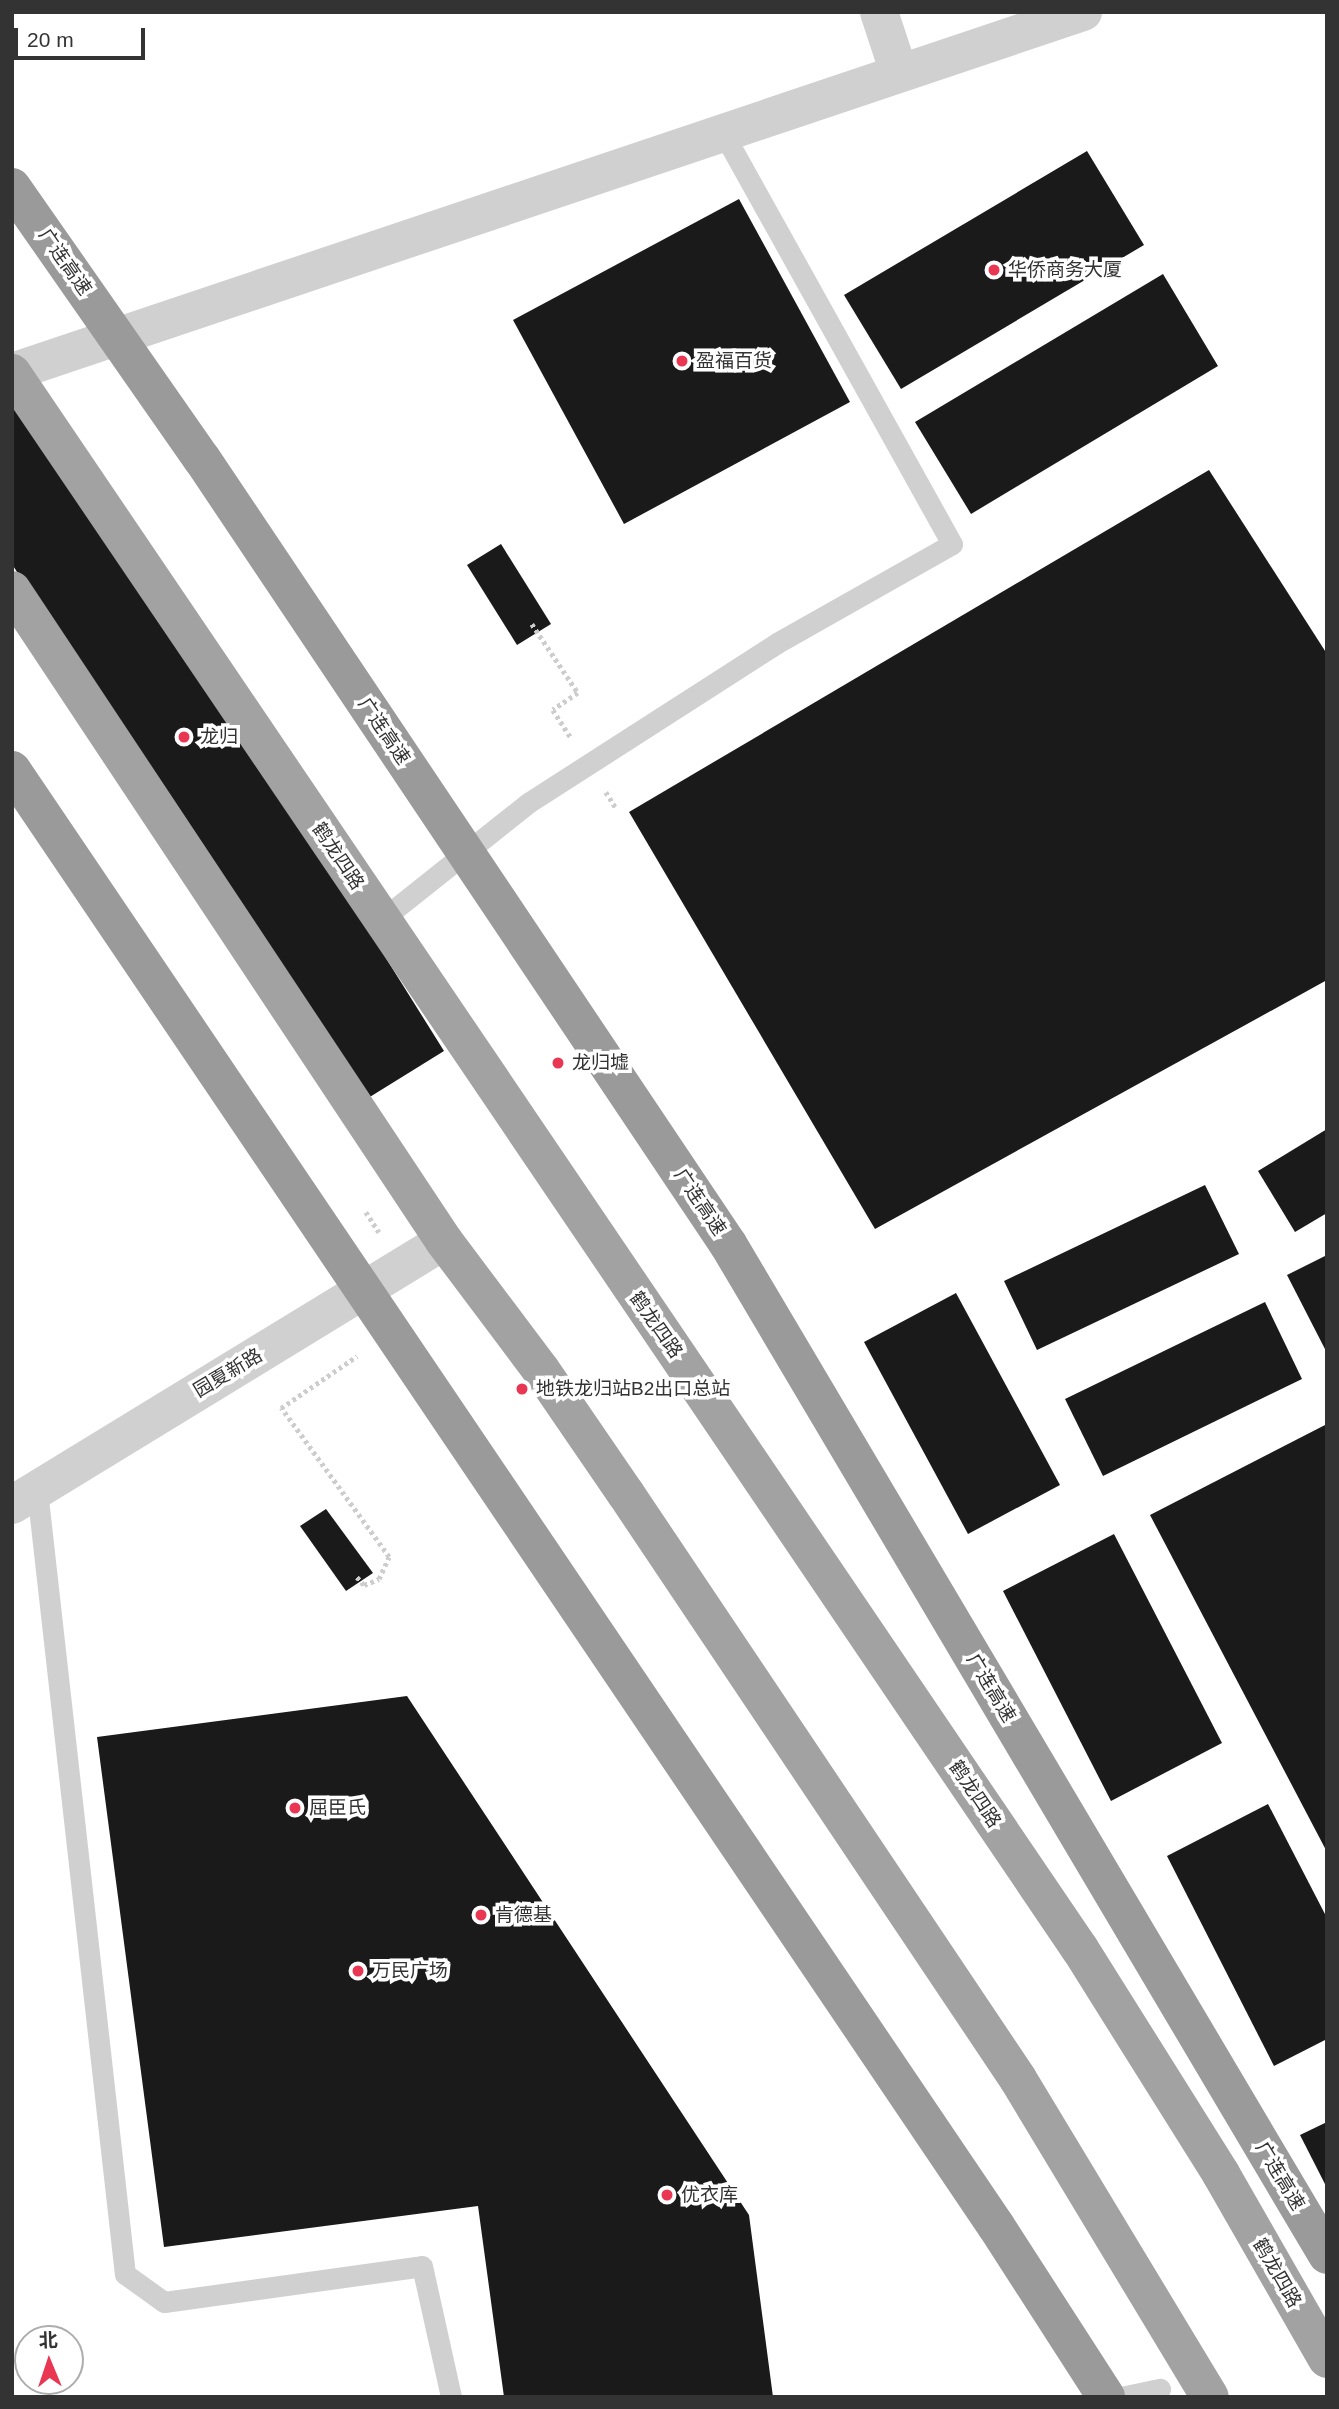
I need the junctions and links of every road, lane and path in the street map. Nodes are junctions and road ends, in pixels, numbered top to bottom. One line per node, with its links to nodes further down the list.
1 (879, 12): 3 (street)
2 (1083, 12): 3 (street)
3 (899, 74): 4 (street)
4 (723, 133): 6 (street); 9 (lane)
5 (12, 187): 19 (highway, 广连高速, bridge)
6 (12, 372): 12 (highway, 鹤龙四路)
7 (12, 590): 14 (highway)
8 (532, 624): 9 (path)
9 (587, 764): 11 (path); 12 (lane)
10 (12, 770): 23 (highway, bridge)
11 (616, 808)
12 (382, 920): 20 (highway, 鹤龙四路)
13 (366, 1212): 15 (path)
14 (444, 1241): 15 (street, 园夏新路); 25 (highway)
15 (403, 1266): 17 (street, 园夏新路)
16 (362, 1353): 18 (path)
17 (24, 1498): 22 (lane)
18 (356, 1577)
19 (1327, 2255)
20 (1327, 2360)
21 (1160, 2389): 24 (lane)
22 (451, 2397)
23 (1106, 2397)
24 (1121, 2397)
25 (1210, 2397)

